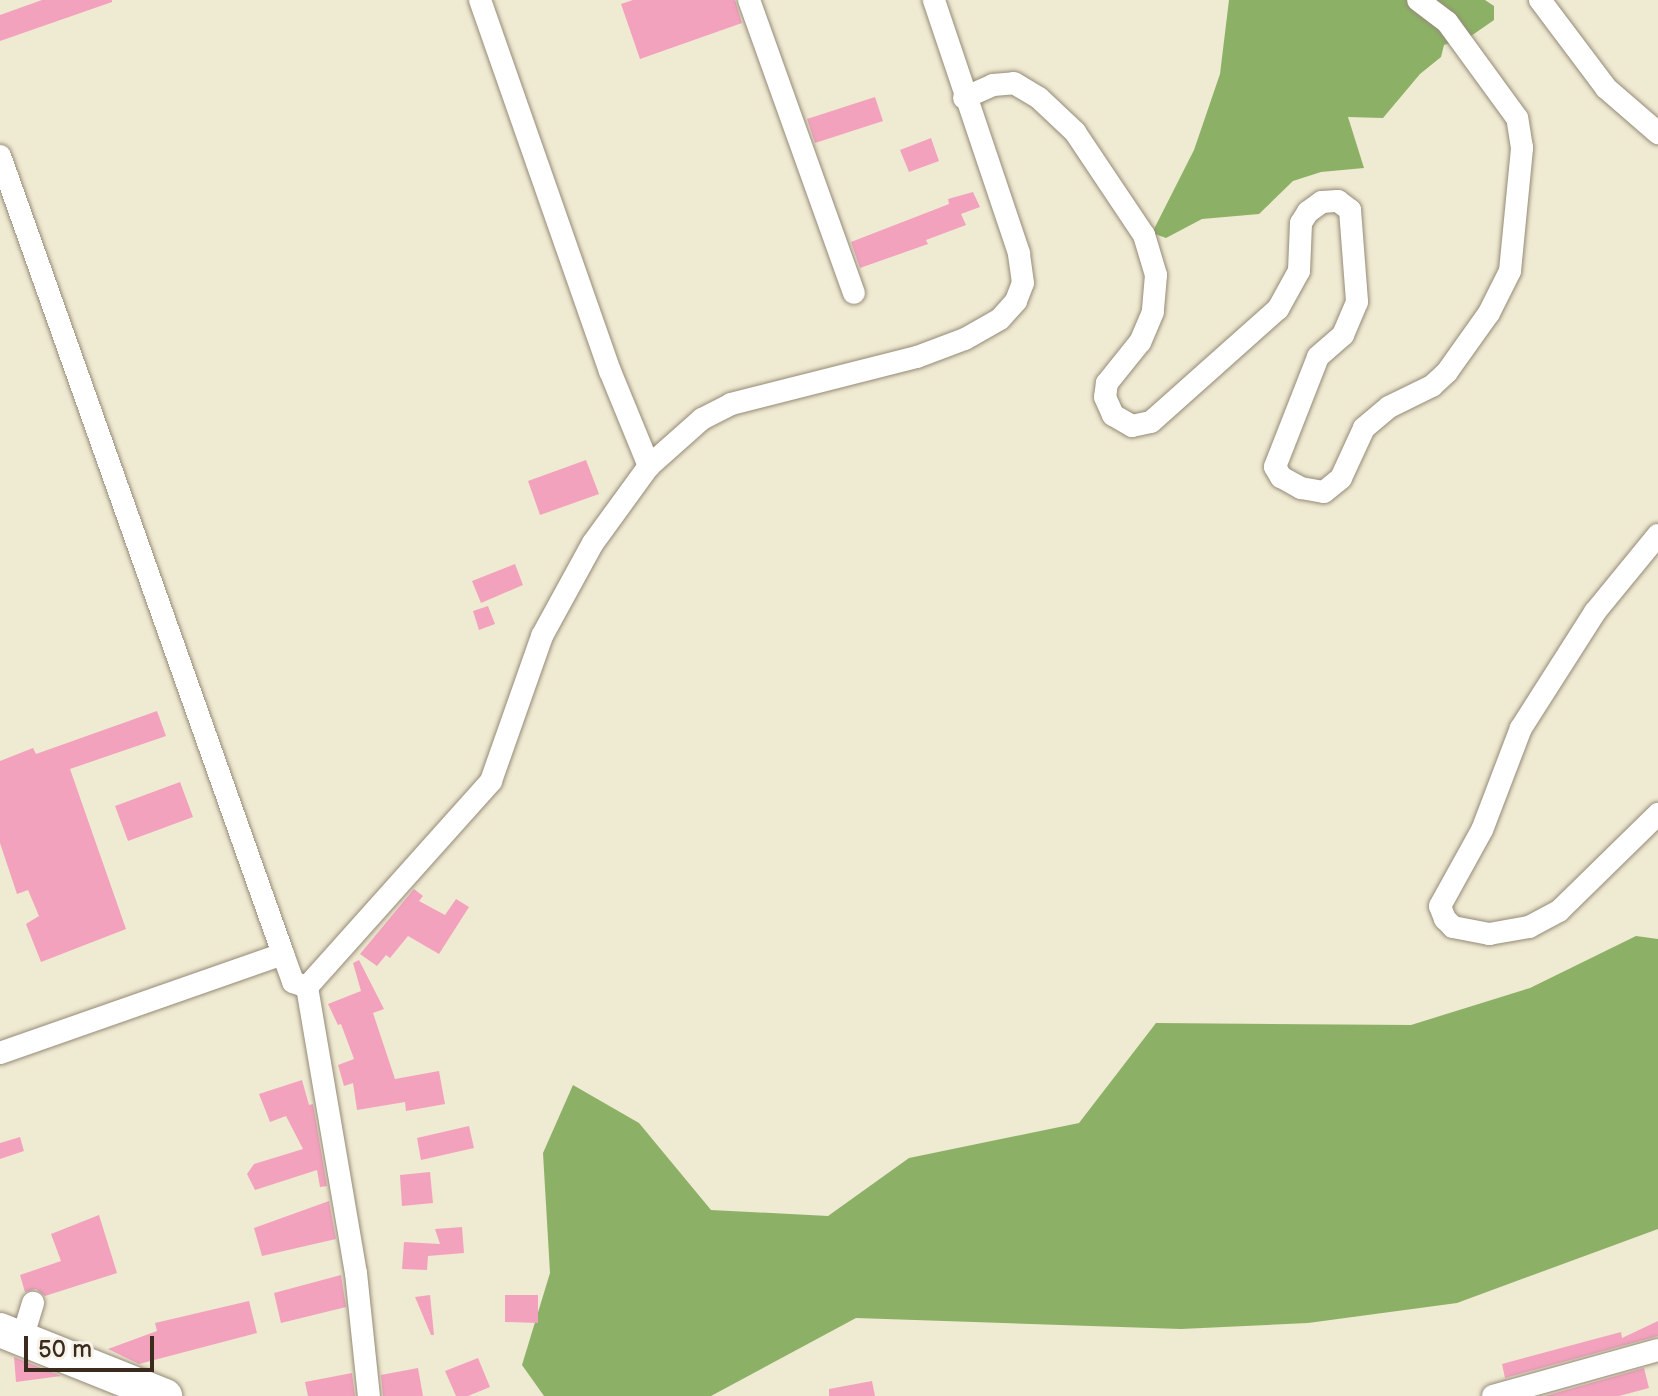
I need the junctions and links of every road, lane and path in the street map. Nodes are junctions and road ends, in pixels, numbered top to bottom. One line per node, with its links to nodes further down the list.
1 (480, 0): 10 (street)
2 (749, 0): 9 (street)
3 (934, 0): 6 (street)
4 (1418, 0): 6 (street)
5 (1540, 0): 7 (street)
6 (964, 98): 10 (street)
7 (1658, 133)
8 (0, 156): 13 (street)
9 (854, 293)
10 (649, 466): 14 (street)
11 (1658, 535): 12 (street)
12 (1658, 814)
13 (283, 954): 14 (street); 15 (street)
14 (307, 987): 20 (street)
15 (0, 1053)
16 (33, 1303): 17 (street)
17 (11, 1335): 19 (highway)
18 (1658, 1350): 21 (street)
19 (165, 1396)
20 (369, 1396)
21 (1493, 1396)

